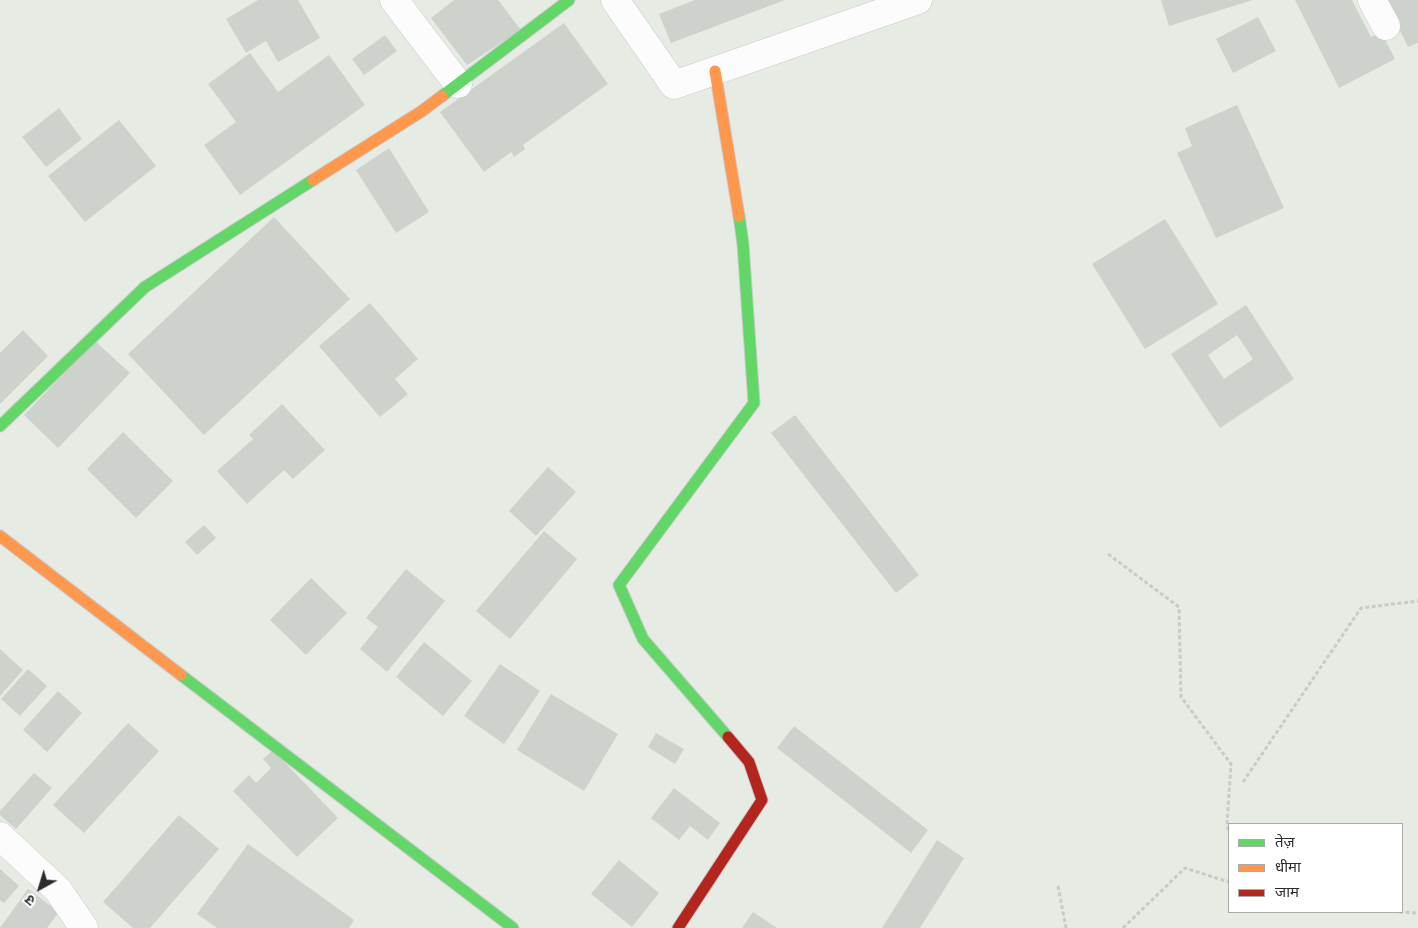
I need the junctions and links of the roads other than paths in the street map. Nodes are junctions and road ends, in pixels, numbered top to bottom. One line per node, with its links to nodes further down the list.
1 (394, 0): 8 (street)
2 (569, 0): 8 (street)
3 (615, 0): 7 (street)
4 (918, 0): 7 (street)
5 (1372, 0): 6 (street)
6 (1386, 26)
7 (716, 71): 14 (street)
8 (458, 84): 9 (street)
9 (0, 426)
10 (0, 536): 13 (street)
11 (0, 836): 12 (street)
12 (84, 928)
13 (513, 928)
14 (678, 928)

